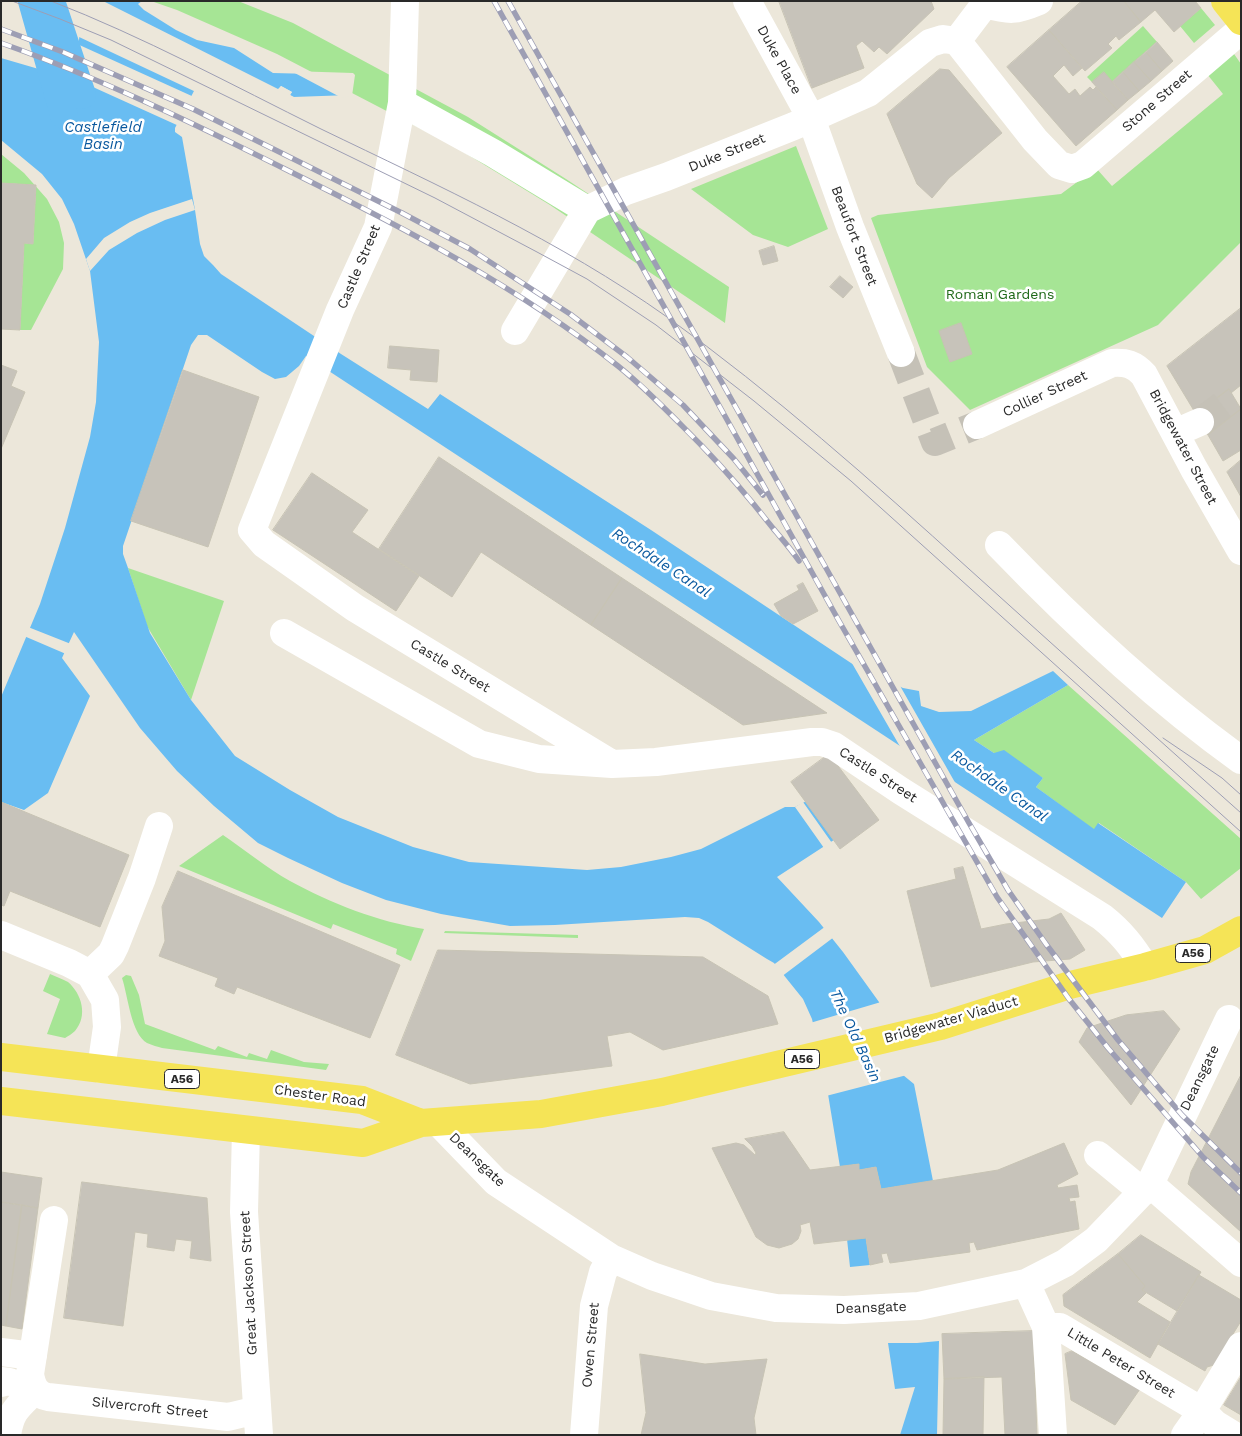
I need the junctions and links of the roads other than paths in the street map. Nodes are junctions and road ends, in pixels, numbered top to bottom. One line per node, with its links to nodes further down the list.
1 (405, 1): 9 (street, Castle Street)
2 (747, 1): 10 (street, Duke Place)
3 (1039, 1): 5 (street)
4 (1225, 1): 6 (main road)
5 (983, 3): 8 (street)
6 (1241, 21)
7 (1241, 30): 8 (street, Stone Street)
8 (957, 41): 10 (street, Duke Street)
9 (402, 103): 11 (street); 23 (street, Castle Street)
10 (811, 118): 11 (street, Duke Street); 13 (street, Beaufort Street)
11 (587, 210): 12 (street)
12 (515, 332)
13 (901, 353)
14 (1112, 363): 16 (street, Collier Street); 17 (street, Bridgewater Street)
15 (1200, 422): 17 (street)
16 (977, 425)
17 (1175, 433): 18 (street, Bridgewater Street)
18 (1234, 524): 20 (street, Bridgewater Street)
19 (999, 545): 22 (street)
20 (1241, 551)
21 (284, 633): 23 (street)
22 (1241, 760)
23 (612, 764): 27 (street, Castle Street)
24 (159, 826): 28 (street)
25 (1240, 932): 27 (main road, Bridgewater Viaduct / A56)
26 (1, 935): 28 (street)
27 (1145, 967): 33 (main road, Bridgewater Viaduct / A56)
28 (90, 974): 31 (street)
29 (1227, 1023): 36 (street, Deansgate)
30 (1, 1057): 31 (main road, Chester Road / A56)
31 (101, 1069): 33 (main road, Chester Road / A56)
32 (1, 1100): 34 (main road, A56)
33 (429, 1122): 34 (main road, A56); 38 (street, Deansgate)
34 (246, 1130): 47 (street, Great Jackson Street)
35 (1098, 1155): 36 (street)
36 (1146, 1188): 39 (street); 40 (street, Deansgate)
37 (54, 1220): 44 (street)
38 (611, 1258): 40 (street, Deansgate); 49 (street, Owen Street)
39 (1241, 1263)
40 (1026, 1283): 41 (street)
41 (1046, 1327): 46 (street, Little Peter Street); 50 (street)
42 (1241, 1346): 46 (street)
43 (1, 1352): 44 (street)
44 (33, 1356): 45 (street)
45 (22, 1388): 47 (street, Silvercroft Street); 48 (street)
46 (1202, 1411): 51 (street); 52 (street, Little Peter Street)
47 (258, 1422)
48 (7, 1435)
49 (584, 1435)
50 (1053, 1435)
51 (1185, 1435)
52 (1233, 1435)

